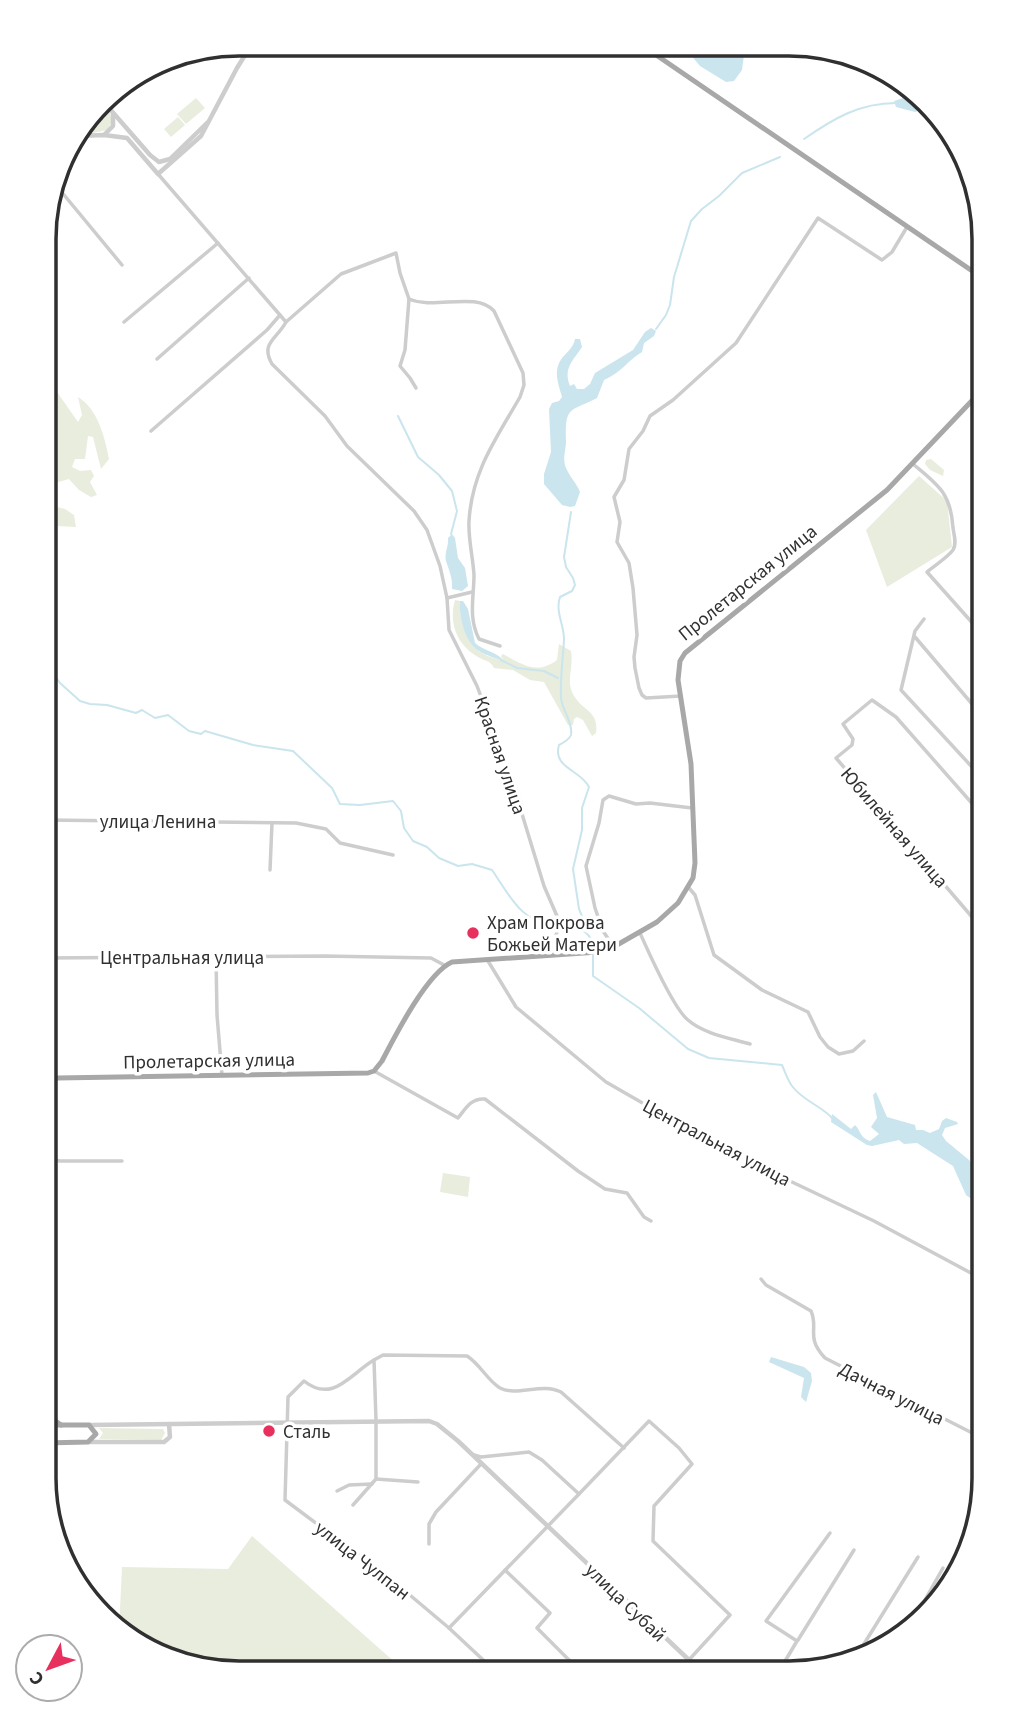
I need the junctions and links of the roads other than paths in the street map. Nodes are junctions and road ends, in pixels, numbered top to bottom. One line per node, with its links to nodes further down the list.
1 (244, 56): 5 (street)
2 (658, 56): 11 (main road)
3 (110, 110): 4 (street)
4 (113, 113): 5 (street); 8 (street)
5 (211, 118): 9 (street)
6 (88, 135): 7 (street)
7 (92, 135): 8 (street)
8 (104, 135): 9 (street)
9 (158, 174): 12 (street)
10 (63, 193): 13 (street)
11 (908, 227): 14 (main road); 31 (street)
12 (218, 243): 15 (street); 18 (street)
13 (122, 265)
14 (972, 271)
15 (249, 278): 17 (street); 20 (street)
16 (410, 299): 19 (street); 21 (street); 25 (street)
17 (280, 315): 19 (street); 23 (street)
18 (124, 322)
19 (286, 322): 26 (street, Красная улица)
20 (157, 359)
21 (416, 388)
22 (972, 401): 24 (main road, Пролетарская улица)
23 (151, 431)
24 (913, 464): 28 (street); 31 (main road, Пролетарская улица)
25 (473, 592): 26 (street); 30 (street)
26 (447, 598): 44 (street, Красная улица)
27 (924, 619): 29 (street)
28 (972, 623)
29 (915, 637): 32 (street); 33 (street)
30 (500, 646)
31 (681, 696): 35 (main road, Пролетарская улица)
32 (972, 704)
33 (972, 767)
34 (972, 804): 41 (street, Юбилейная улица)
35 (692, 808): 40 (main road, Пролетарская улица); 43 (street)
36 (56, 820): 37 (street, улица Ленина)
37 (272, 823): 38 (street, улица Ленина); 39 (street)
38 (393, 855)
39 (270, 870)
40 (689, 888): 42 (main road); 49 (street)
41 (972, 917)
42 (640, 933): 43 (main road); 50 (street)
43 (610, 949): 44 (main road)
44 (550, 953): 47 (main road)
45 (216, 957): 46 (street, Центральная улица); 48 (street, Центральная улица); 52 (street)
46 (56, 958)
47 (486, 959): 48 (main road); 57 (street, Центральная улица)
48 (444, 965): 51 (main road)
49 (864, 1041)
50 (750, 1044)
51 (374, 1071): 52 (main road, Пролетарская улица); 56 (street)
52 (222, 1075): 53 (main road, Пролетарская улица)
53 (56, 1078)
54 (56, 1160): 55 (street)
55 (121, 1161)
56 (651, 1221)
57 (972, 1274)
58 (761, 1279): 67 (street, Дачная улица)
59 (374, 1360): 60 (street); 62 (street); 70 (street)
60 (376, 1420): 62 (street, улица Субай); 71 (street, улица Субай); 73 (street)
61 (56, 1421): 65 (main road)
62 (286, 1423): 63 (street, улица Субай); 87 (street, улица Чулпан)
63 (169, 1424): 66 (street, улица Субай); 68 (street)
64 (56, 1425): 65 (main road)
65 (61, 1425): 66 (main road)
66 (89, 1425): 68 (main road)
67 (972, 1433)
68 (88, 1442): 69 (main road)
69 (56, 1443)
70 (624, 1448): 77 (street); 90 (street)
71 (472, 1455): 72 (street, улица Субай); 77 (street)
72 (481, 1464): 79 (street, улица Субай); 81 (street)
73 (376, 1479): 74 (street); 75 (street)
74 (418, 1482)
75 (372, 1484): 76 (street); 78 (street, улица Чулпан)
76 (337, 1490)
77 (579, 1494): 79 (street)
78 (353, 1505)
79 (548, 1527): 85 (street); 90 (street, улица Субай)
80 (830, 1533): 88 (street)
81 (429, 1544)
82 (854, 1550): 88 (street)
83 (918, 1557): 89 (street)
84 (943, 1568): 86 (street)
85 (505, 1570): 87 (street); 92 (street)
86 (925, 1599)
87 (449, 1628): 91 (street, улица Чулпан)
88 (797, 1641): 93 (street)
89 (864, 1645)
90 (689, 1660)
91 (484, 1661)
92 (570, 1661)
93 (785, 1661)

